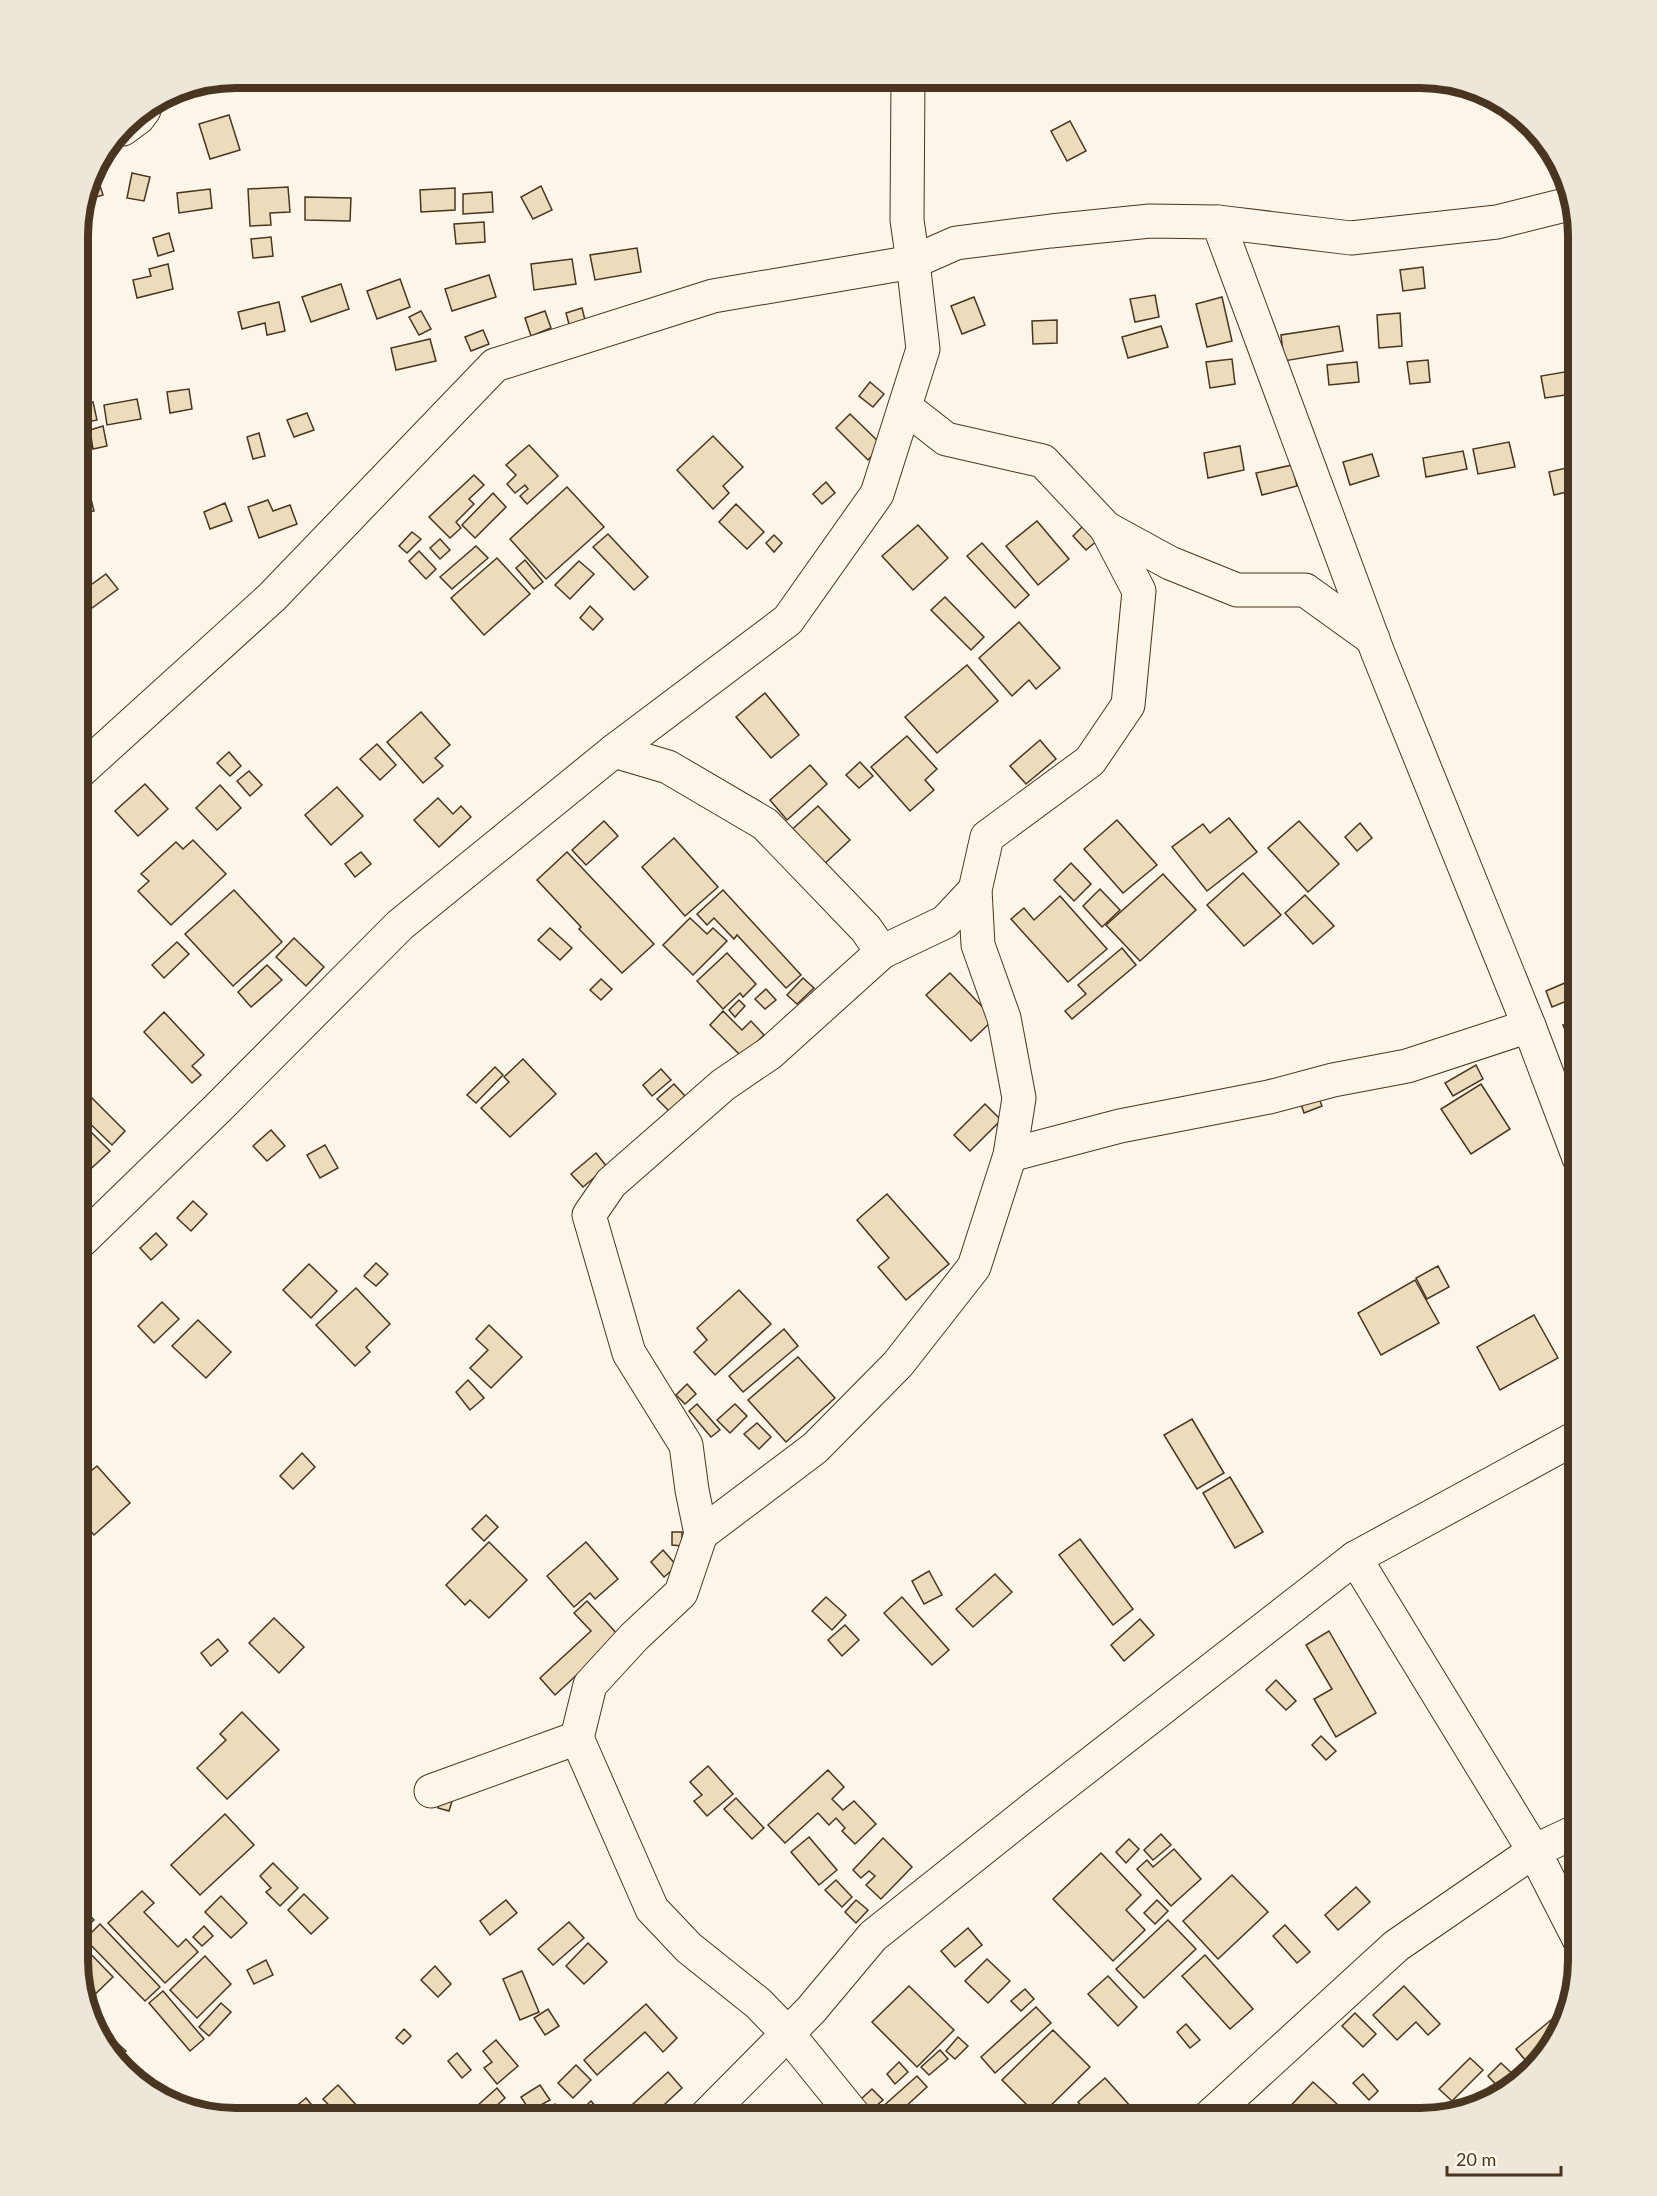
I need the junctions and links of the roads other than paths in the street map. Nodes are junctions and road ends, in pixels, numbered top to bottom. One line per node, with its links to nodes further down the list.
1 (908, 89): 4 (street)
2 (1565, 205): 3 (street)
3 (1218, 222): 4 (street); 7 (street)
4 (913, 262): 5 (street); 9 (street)
5 (905, 407): 6 (street); 8 (street)
6 (1106, 528): 7 (street); 10 (street)
7 (1372, 639): 14 (street)
8 (614, 751): 13 (street); 17 (street)
9 (89, 763)
10 (975, 890): 11 (street); 12 (street)
11 (945, 922): 12 (street); 13 (street)
12 (978, 945): 16 (street)
13 (882, 952): 19 (street)
14 (1529, 1026): 15 (street); 16 (street)
15 (1568, 1129)
16 (1010, 1155): 19 (street)
17 (88, 1234)
18 (1568, 1442): 20 (street)
19 (701, 1534): 21 (street)
20 (1355, 1558): 24 (street); 26 (street)
21 (577, 1738): 22 (street); 26 (street)
22 (431, 1791)
23 (1568, 1835): 24 (street)
24 (1534, 1851): 25 (street); 29 (street)
25 (1568, 1917)
26 (788, 2034): 27 (street); 28 (street)
27 (714, 2108)
28 (848, 2108)
29 (1219, 2108)

